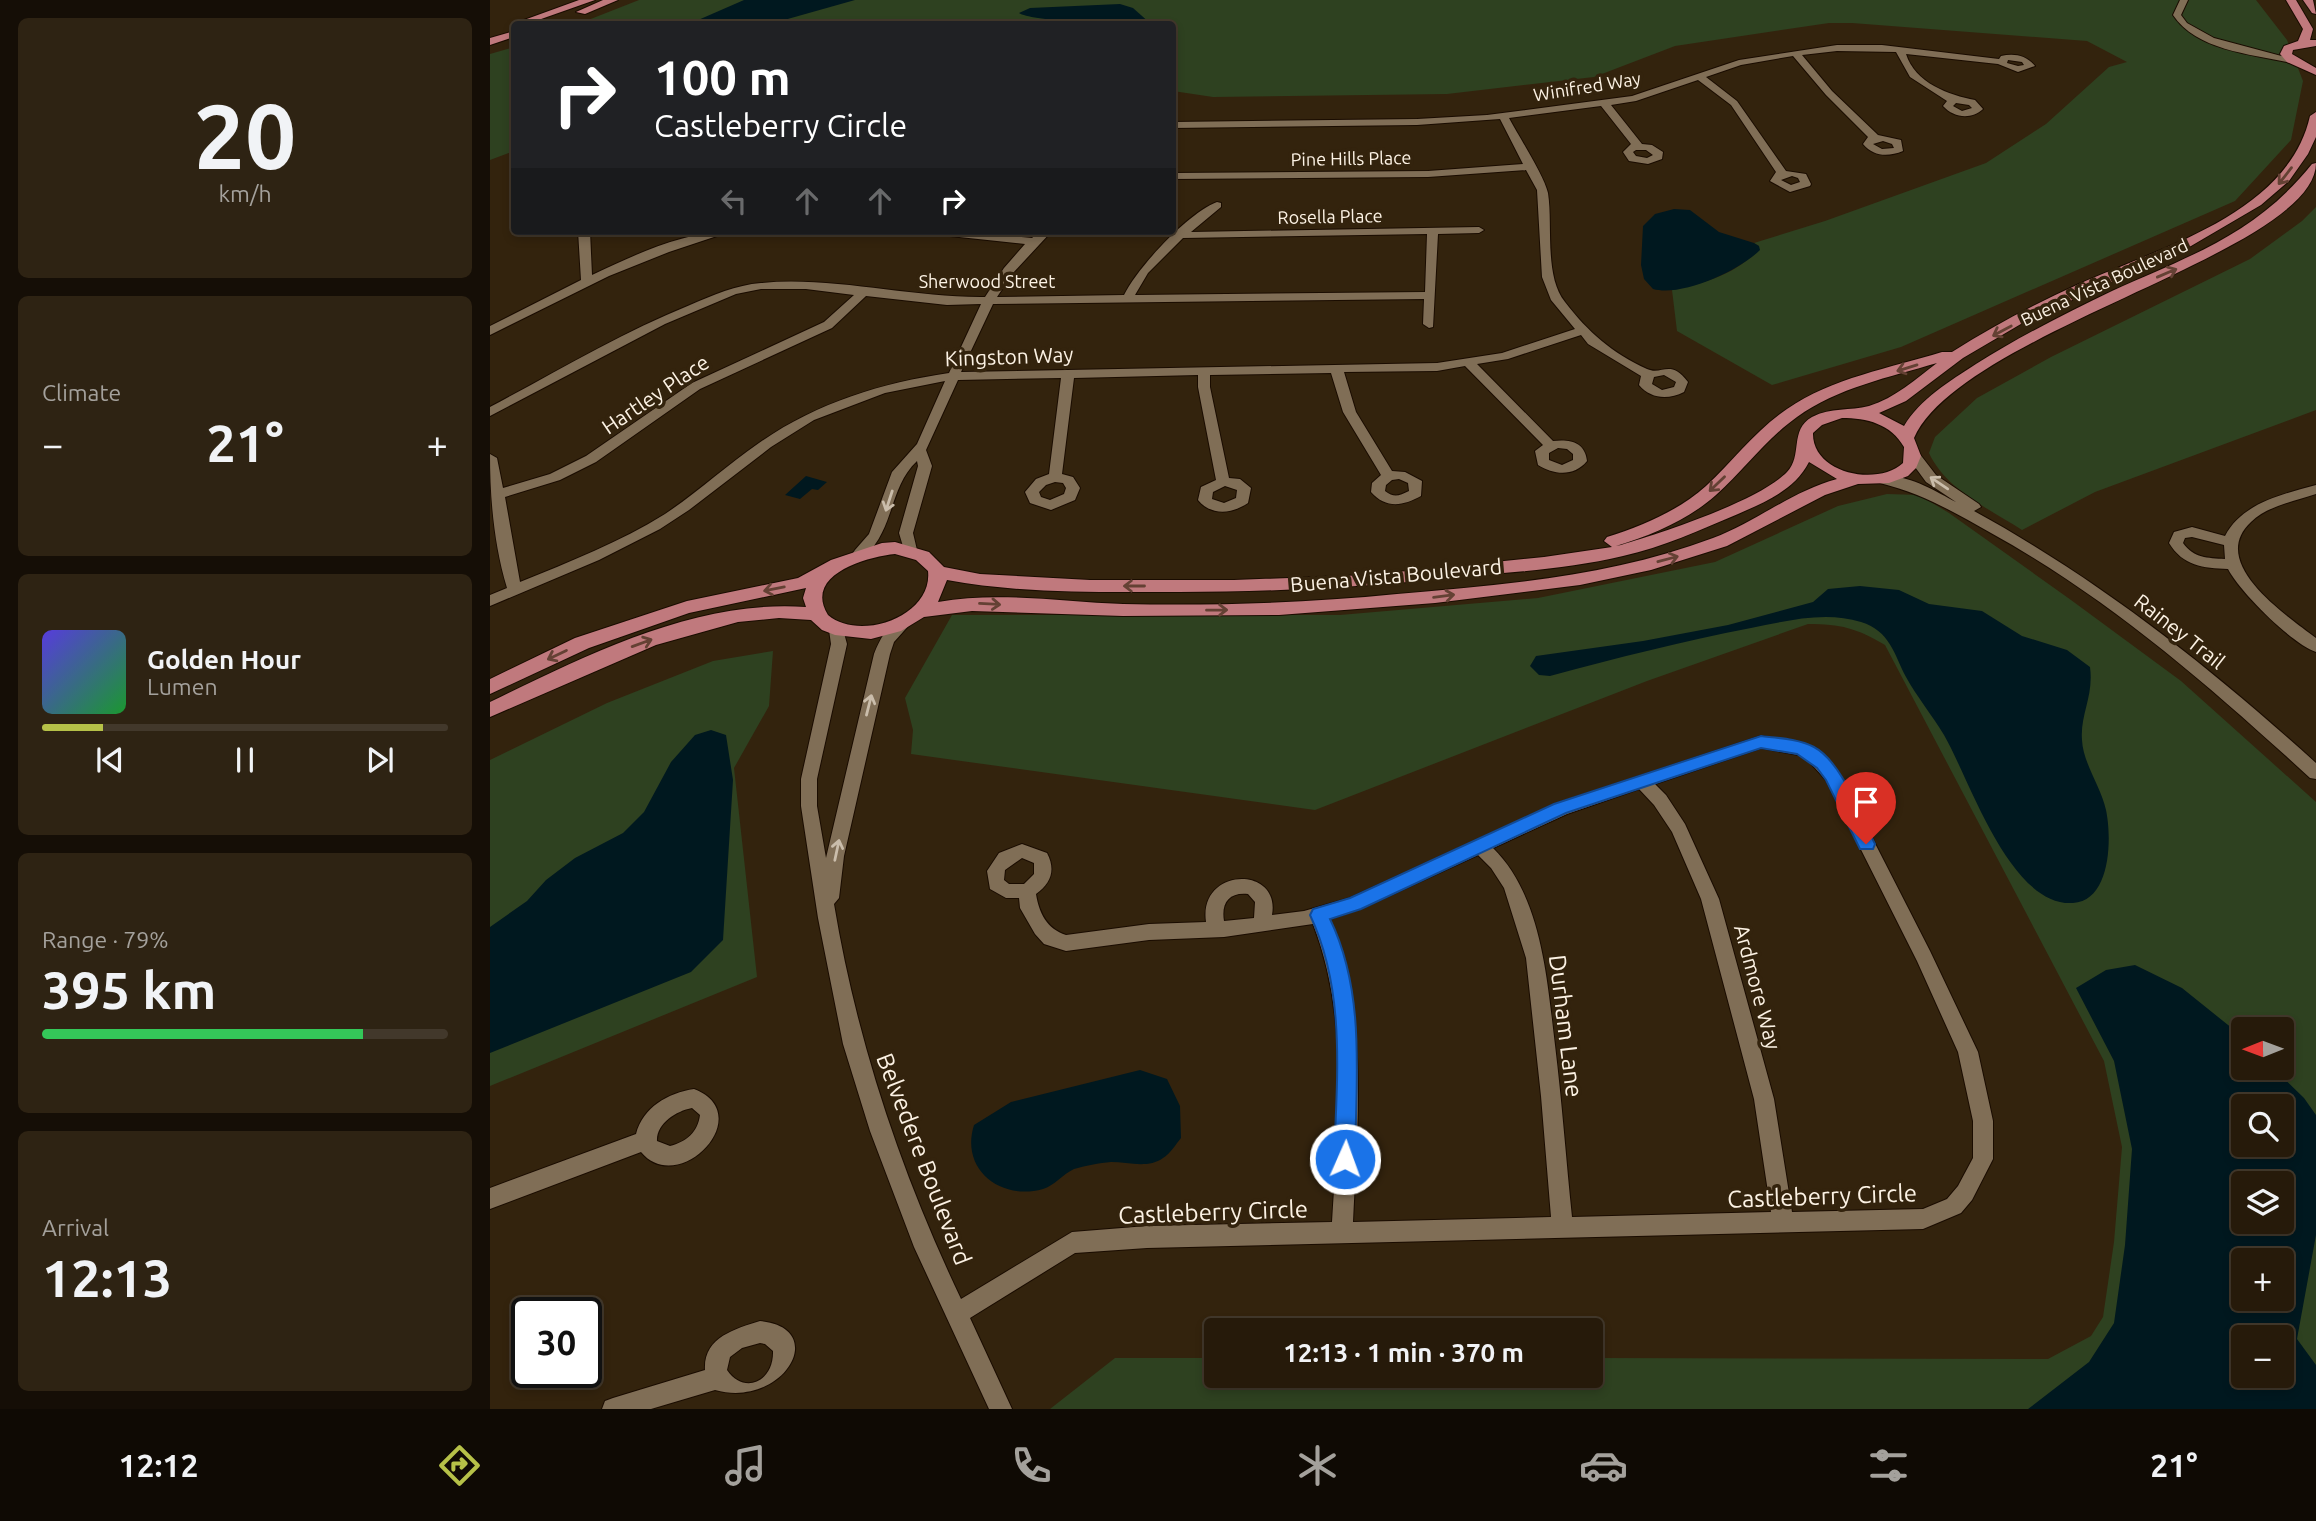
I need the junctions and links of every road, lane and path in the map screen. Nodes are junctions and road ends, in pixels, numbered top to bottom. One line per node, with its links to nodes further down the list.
1 (590, 0): 7 (main road)
2 (613, 0): 8 (main road)
3 (2184, 0): 17 (street)
4 (2291, 0): 13 (main road)
5 (2308, 0): 6 (main road)
6 (2316, 11)
7 (529, 21)
8 (553, 21)
9 (511, 27): 10 (main road)
10 (490, 33)
11 (511, 35): 12 (main road)
12 (490, 42)
13 (2303, 43): 14 (main road); 17 (main road)
14 (2316, 43)
15 (1900, 50): 16 (street, Winifred Way); 18 (street, Winifred Way); 21 (street)
16 (1796, 52): 20 (street, Winifred Way); 26 (street)
17 (2289, 54): 19 (main road)
18 (2001, 62)
19 (2316, 72)
20 (1699, 77): 22 (street, Winifred Way); 30 (street)
21 (1952, 100)
22 (1604, 103): 23 (street, Winifred Way); 27 (street)
23 (1503, 116): 25 (street, Winifred Way); 28 (street)
24 (2316, 116): 49 (main road, Buena Vista Boulevard, one-way to 49)
25 (1176, 125)
26 (1875, 138)
27 (1638, 146)
28 (1531, 167): 31 (street, Pine Hills Place); 48 (street)
29 (2316, 167): 58 (main road, Buena Vista Boulevard, one-way to 29)
30 (1782, 173)
31 (1176, 176)
32 (1217, 205): 39 (street)
33 (1479, 230): 34 (street, Rosella Place)
34 (1433, 232): 39 (street, Rosella Place); 43 (street)
35 (584, 235): 41 (street)
36 (704, 235): 41 (street)
37 (968, 235): 40 (street)
38 (1042, 235): 40 (street)
39 (1181, 235): 44 (street)
40 (1034, 242): 45 (street)
41 (587, 281): 47 (street)
42 (862, 293): 45 (street, Sherwood Street); 56 (street, Sherwood Street); 70 (street, Hartley Place)
43 (1429, 295): 44 (street, Sherwood Street); 46 (street)
44 (1128, 298): 45 (street, Sherwood Street)
45 (988, 300): 55 (street)
46 (1429, 324)
47 (490, 331)
48 (1581, 331): 50 (street, Kingston Way); 54 (street)
49 (1972, 346): 57 (main road, Buena Vista Boulevard); 75 (main road, one-way to 75)
50 (1469, 363): 51 (street, Kingston Way); 60 (street)
51 (1337, 369): 52 (street, Kingston Way); 64 (street)
52 (1204, 371): 53 (street, Kingston Way); 68 (street)
53 (1068, 373): 55 (street, Kingston Way); 65 (street)
54 (1648, 375)
55 (955, 376): 61 (street); 79 (street, Kingston Way)
56 (490, 412)
57 (1859, 413): 58 (main road); 59 (main road)
58 (1907, 437): 62 (main road)
59 (1803, 444): 66 (main road); 75 (main road, Buena Vista Boulevard)
60 (1550, 445)
61 (920, 450): 73 (street); 74 (street, one-way to 74)
62 (1914, 456): 67 (main road); 71 (street, Rainey Trail, one-way to 62)
63 (490, 458): 70 (street)
64 (1388, 476)
65 (1055, 478)
66 (1854, 480): 67 (main road); 81 (main road, Buena Vista Boulevard, one-way to 66)
67 (1885, 480): 71 (street, Rainey Trail)
68 (1223, 482)
69 (2316, 489): 72 (street)
70 (499, 494): 79 (street)
71 (2008, 534): 88 (street, Rainey Trail)
72 (2231, 542): 77 (street); 77 (street)
73 (910, 550): 74 (main road); 78 (main road, Buena Vista Boulevard)
74 (860, 553): 76 (main road)
75 (1544, 563): 78 (main road, Buena Vista Boulevard, one-way to 78)
76 (836, 564): 82 (main road); 86 (main road, one-way to 86)
77 (2233, 564): 85 (street)
78 (937, 572): 81 (main road, Buena Vista Boulevard)
79 (515, 590): 80 (street, Kingston Way)
80 (490, 601)
81 (922, 611): 83 (main road, Buena Vista Boulevard)
82 (816, 614): 84 (main road); 87 (main road, one-way to 82)
83 (904, 623): 84 (main road, Buena Vista Boulevard); 93 (street, Belvedere Boulevard, one-way to 83)
84 (837, 630): 93 (street, Belvedere Boulevard)
85 (2316, 646)
86 (490, 687)
87 (490, 710)
88 (2316, 773)
89 (1642, 782): 90 (street, Castleberry Circle); 98 (street, Ardmore Way); 98 (street, Castleberry Circle)
90 (1480, 846): 92 (street, Castleberry Circle); 99 (street, Durham Lane)
91 (1027, 891): 95 (street, Castleberry Circle)
92 (1319, 915): 94 (street, Castleberry Circle); 100 (street)
93 (827, 918): 101 (street, Belvedere Boulevard)
94 (1262, 924): 95 (street, Castleberry Circle); 95 (street)
95 (1216, 929)
96 (648, 1140): 97 (street)
97 (490, 1199)
98 (1783, 1222): 99 (street, Castleberry Circle)
99 (1562, 1227): 100 (street, Castleberry Circle)
100 (1342, 1232): 101 (street, Castleberry Circle)
101 (957, 1314): 104 (street, Belvedere Boulevard)
102 (714, 1379): 103 (street)
103 (613, 1409)
104 (1001, 1409)

